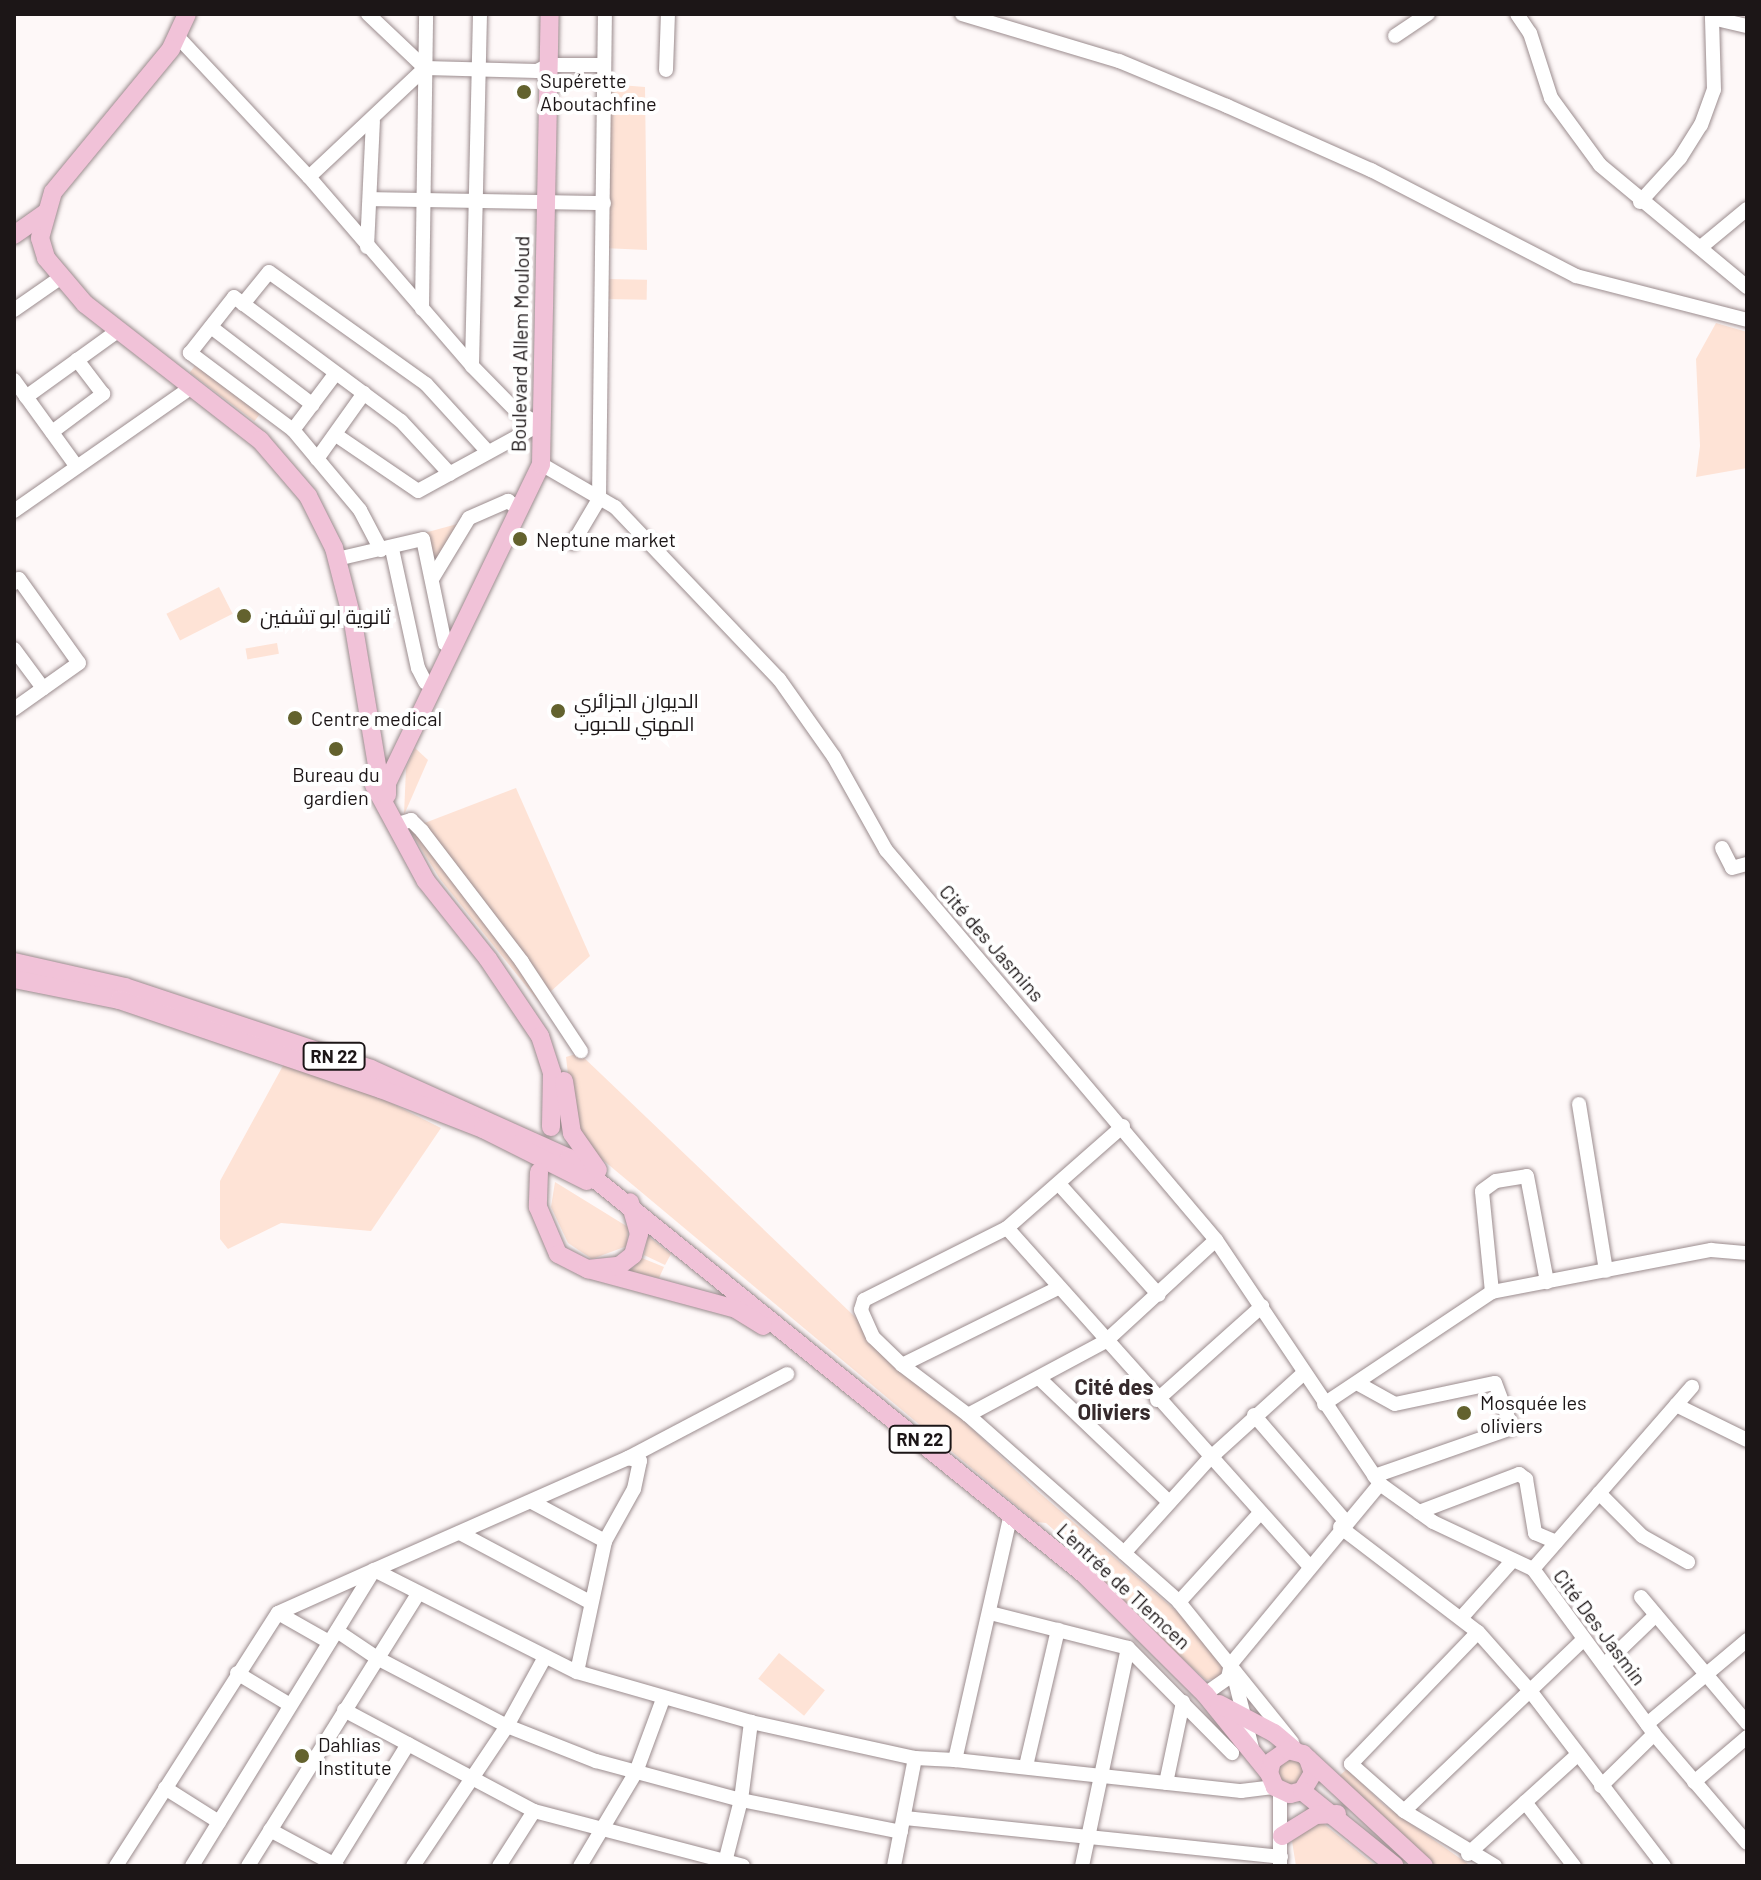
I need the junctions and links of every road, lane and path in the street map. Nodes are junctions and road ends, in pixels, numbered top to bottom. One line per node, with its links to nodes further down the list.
1 (187, 14): 16 (main road)
2 (426, 14): 19 (street)
3 (480, 14): 22 (street)
4 (538, 14): 20 (main road, Boulevard Allem Mouloud)
5 (550, 14): 20 (main road, Boulevard Allem Mouloud)
6 (605, 14): 18 (street)
7 (668, 14): 21 (street)
8 (962, 14): 41 (street)
9 (1428, 14): 17 (street)
10 (1517, 14): 15 (street)
11 (1529, 14): 15 (street)
12 (371, 16): 19 (street)
13 (1712, 16): 14 (street); 29 (street)
14 (1747, 26)
15 (1530, 33): 29 (street)
16 (177, 36): 24 (street); 32 (main road)
17 (1395, 36)
18 (604, 65): 20 (street); 30 (street)
19 (425, 68): 22 (street); 23 (street); 27 (street)
20 (543, 68): 22 (street); 26 (main road, Boulevard Allem Mouloud)
21 (666, 70)
22 (479, 71): 28 (street)
23 (373, 121): 24 (street); 25 (street)
24 (309, 177): 34 (street)
25 (371, 199): 27 (street); 34 (street)
26 (539, 200): 28 (street); 30 (street); 56 (main road, Boulevard Allem Mouloud); 60 (main road, Boulevard Allem Mouloud)
27 (423, 201): 28 (street); 39 (street)
28 (477, 202): 46 (street)
29 (1640, 202): 35 (street)
30 (604, 203): 63 (street)
31 (1747, 209): 35 (street)
32 (45, 213): 33 (main road); 36 (main road)
33 (14, 235)
34 (367, 247): 39 (street)
35 (1701, 247): 37 (street)
36 (60, 278): 40 (street); 43 (main road)
37 (1747, 287)
38 (243, 304): 42 (street); 48 (street); 58 (street)
39 (422, 309): 46 (street)
40 (14, 310)
41 (1747, 320)
42 (211, 327): 44 (street); 53 (street)
43 (119, 330): 45 (street); 47 (main road)
44 (190, 353): 47 (street); 54 (street)
45 (77, 360): 52 (street); 55 (street)
46 (472, 366): 56 (street)
47 (174, 373): 50 (main road)
48 (336, 373): 51 (street); 53 (street)
49 (14, 380): 52 (street)
50 (192, 387): 61 (street); 68 (main road)
51 (364, 393): 57 (street); 62 (street)
52 (26, 397): 55 (street)
53 (313, 405): 54 (street)
54 (293, 430): 59 (street)
55 (52, 432): 61 (street)
56 (530, 433): 58 (street); 64 (main road, Boulevard Allem Mouloud)
57 (336, 435): 59 (street); 62 (street)
58 (488, 452): 62 (street)
59 (317, 459): 67 (street)
60 (541, 464): 63 (street, Cité des Jasmins); 76 (main road, Boulevard Allem Mouloud)
61 (77, 467): 65 (street)
62 (450, 474)
63 (599, 499): 66 (street); 85 (street, Cité des Jasmins)
64 (517, 508): 69 (street); 71 (main road, Boulevard Allem Mouloud)
65 (14, 511)
66 (573, 543)
67 (386, 549): 68 (street); 69 (street); 73 (street)
68 (337, 559): 76 (main road)
69 (432, 579): 71 (street)
70 (14, 583): 74 (street)
71 (445, 644): 73 (main road, Boulevard Allem Mouloud)
72 (14, 649): 74 (street)
73 (425, 682): 76 (main road, Boulevard Allem Mouloud)
74 (43, 688): 75 (street)
75 (14, 709)
76 (383, 783): 77 (main road)
77 (395, 825): 80 (main road); 83 (street)
78 (1722, 848): 79 (street)
79 (1747, 864)
80 (473, 940): 86 (main road); 87 (main road); 90 (main road)
81 (14, 962): 87 (main road, RN 22)
82 (14, 979): 90 (main road, RN 22)
83 (581, 1051)
84 (1579, 1104): 95 (street)
85 (1123, 1126): 89 (street); 92 (street, Cité des Jasmins)
86 (551, 1127)
87 (529, 1138): 90 (main road, RN 22)
88 (539, 1172): 94 (main road)
89 (1059, 1184): 91 (street); 99 (street)
90 (632, 1204): 94 (main road); 103 (main road, RN 22)
91 (1007, 1228): 97 (street); 102 (street)
92 (1216, 1240): 99 (street); 100 (street, Cité des Jasmins)
93 (1747, 1253): 95 (street)
94 (588, 1269): 103 (main road)
95 (1606, 1271): 96 (street)
96 (1547, 1282): 98 (street); 98 (street)
97 (1058, 1288): 101 (street); 102 (street)
98 (1492, 1292): 107 (street)
99 (1159, 1295): 101 (street)
100 (1262, 1306): 104 (street, Cité des Jasmins); 109 (street)
101 (1106, 1341): 106 (street); 109 (street)
102 (902, 1365): 112 (street)
103 (827, 1367): 122 (main road, RN 22)
104 (1304, 1373): 110 (street, Cité des Jasmins); 113 (street)
105 (787, 1374): 115 (street)
106 (1041, 1380): 112 (street); 120 (street)
107 (1357, 1383): 110 (street); 117 (street)
108 (1692, 1387): 111 (street)
109 (1157, 1400): 116 (street)
110 (1324, 1404): 117 (street, Cité des Jasmins)
111 (1676, 1405): 114 (street); 118 (street)
112 (968, 1415): 128 (street)
113 (1254, 1415): 116 (street); 124 (street)
114 (1747, 1440)
115 (628, 1458): 119 (street); 126 (street)
116 (1209, 1459): 120 (street); 123 (street)
117 (1377, 1480): 121 (street, Cité Des Jasmin); 124 (street)
118 (1599, 1493): 127 (street); 130 (street)
119 (532, 1502): 125 (street); 126 (street)
120 (1169, 1502): 128 (street)
121 (1419, 1512): 127 (street); 129 (street, Cité Des Jasmin)
122 (1011, 1513): 139 (street); 156 (main road, L'entrée de Tlemcen / RN 22)
123 (1259, 1514): 131 (street); 137 (street)
124 (1343, 1524): 131 (street); 141 (street)
125 (460, 1533): 133 (street); 136 (street)
126 (605, 1541): 136 (street)
127 (1556, 1542): 132 (street)
128 (1124, 1553): 137 (street)
129 (1513, 1560): 132 (street, Cité Des Jasmin); 141 (street)
130 (1688, 1562)
131 (1310, 1567): 150 (street)
132 (1533, 1569): 145 (street, Cité Des Jasmin)
133 (374, 1570): 134 (street); 138 (street); 144 (street)
134 (418, 1594): 148 (street); 149 (street)
135 (1641, 1597): 140 (street)
136 (590, 1602): 152 (street)
137 (1179, 1602): 150 (street)
138 (278, 1613): 144 (street); 153 (street)
139 (990, 1613): 142 (street); 173 (street)
140 (1656, 1615): 151 (street); 154 (street)
141 (1462, 1617): 143 (street)
142 (1058, 1630): 147 (street); 174 (street)
143 (1478, 1632): 155 (street); 186 (street)
144 (333, 1636): 149 (street); 159 (street)
145 (1584, 1639): 151 (street, Cité Des Jasmin); 155 (street)
146 (1747, 1640): 154 (street)
147 (1128, 1648): 158 (street); 176 (street)
148 (545, 1657): 152 (street); 164 (street)
149 (377, 1658): 160 (street); 164 (street)
150 (1231, 1664): 156 (street); 161 (street); 170 (street)
151 (1604, 1665): 165 (street, Cité Des Jasmin)
152 (577, 1672): 157 (street)
153 (237, 1673): 159 (street); 182 (street)
154 (1706, 1673): 163 (street); 165 (street)
155 (1531, 1692): 171 (street); 186 (street)
156 (1205, 1694): 161 (main road, L'entrée de Tlemcen / RN 22); 168 (main road, L'entrée de Tlemcen / RN 22)
157 (663, 1699): 162 (street); 175 (street)
158 (1183, 1702): 169 (street); 179 (street)
159 (290, 1705): 188 (street)
160 (344, 1710): 167 (street); 191 (street)
161 (1248, 1721): 168 (street, L'entrée de Tlemcen / RN 22); 170 (main road, L'entrée de Tlemcen / RN 22)
162 (751, 1722): 172 (street); 183 (street)
163 (1747, 1723)
164 (507, 1726): 175 (street); 177 (street)
165 (1651, 1729): 178 (street, Cité Des Jasmin); 180 (street)
166 (1747, 1737): 178 (street)
167 (408, 1744): 177 (street); 198 (street)
168 (1253, 1752): 181 (main road, L'entrée de Tlemcen / RN 22)
169 (1232, 1753)
170 (1301, 1754): 181 (main road); 181 (main road); 209 (main road, L'entrée de Tlemcen / RN 22)
171 (1577, 1755): 180 (street); 184 (street)
172 (915, 1758): 173 (street); 189 (street)
173 (955, 1760): 174 (street)
174 (1026, 1766): 176 (street)
175 (636, 1772): 183 (street); 190 (street)
176 (1100, 1775): 179 (street); 193 (street)
177 (470, 1777): 185 (street); 202 (street)
178 (1694, 1782): 194 (street, Cité Des Jasmin)
179 (1166, 1783): 181 (street)
180 (1601, 1786): 212 (street)
181 (1284, 1787): 187 (main road, L'entrée de Tlemcen / RN 22); 192 (street)
182 (165, 1788): 188 (street); 199 (street)
183 (741, 1800): 189 (street); 197 (street)
184 (1525, 1802): 195 (street); 211 (street)
185 (534, 1811): 190 (street); 203 (street)
186 (1404, 1811): 195 (street)
187 (1337, 1814): 192 (main road); 208 (main road, L'entrée de Tlemcen / RN 22)
188 (219, 1822): 200 (street)
189 (903, 1825): 193 (street); 206 (street)
190 (602, 1829): 197 (street); 204 (street)
191 (270, 1830): 198 (street); 201 (street)
192 (1282, 1836): 196 (street)
193 (1088, 1839): 196 (street); 207 (street)
194 (1747, 1843)
195 (1468, 1854): 210 (street)
196 (1280, 1862)
197 (725, 1864): 205 (street)
198 (336, 1865)
199 (116, 1866)
200 (192, 1866)
201 (248, 1866)
202 (413, 1866)
203 (499, 1866)
204 (580, 1866)
205 (743, 1866)
206 (894, 1866)
207 (1082, 1866)
208 (1395, 1866)
209 (1424, 1866)
210 (1495, 1866)
211 (1574, 1866)
212 (1664, 1866)

